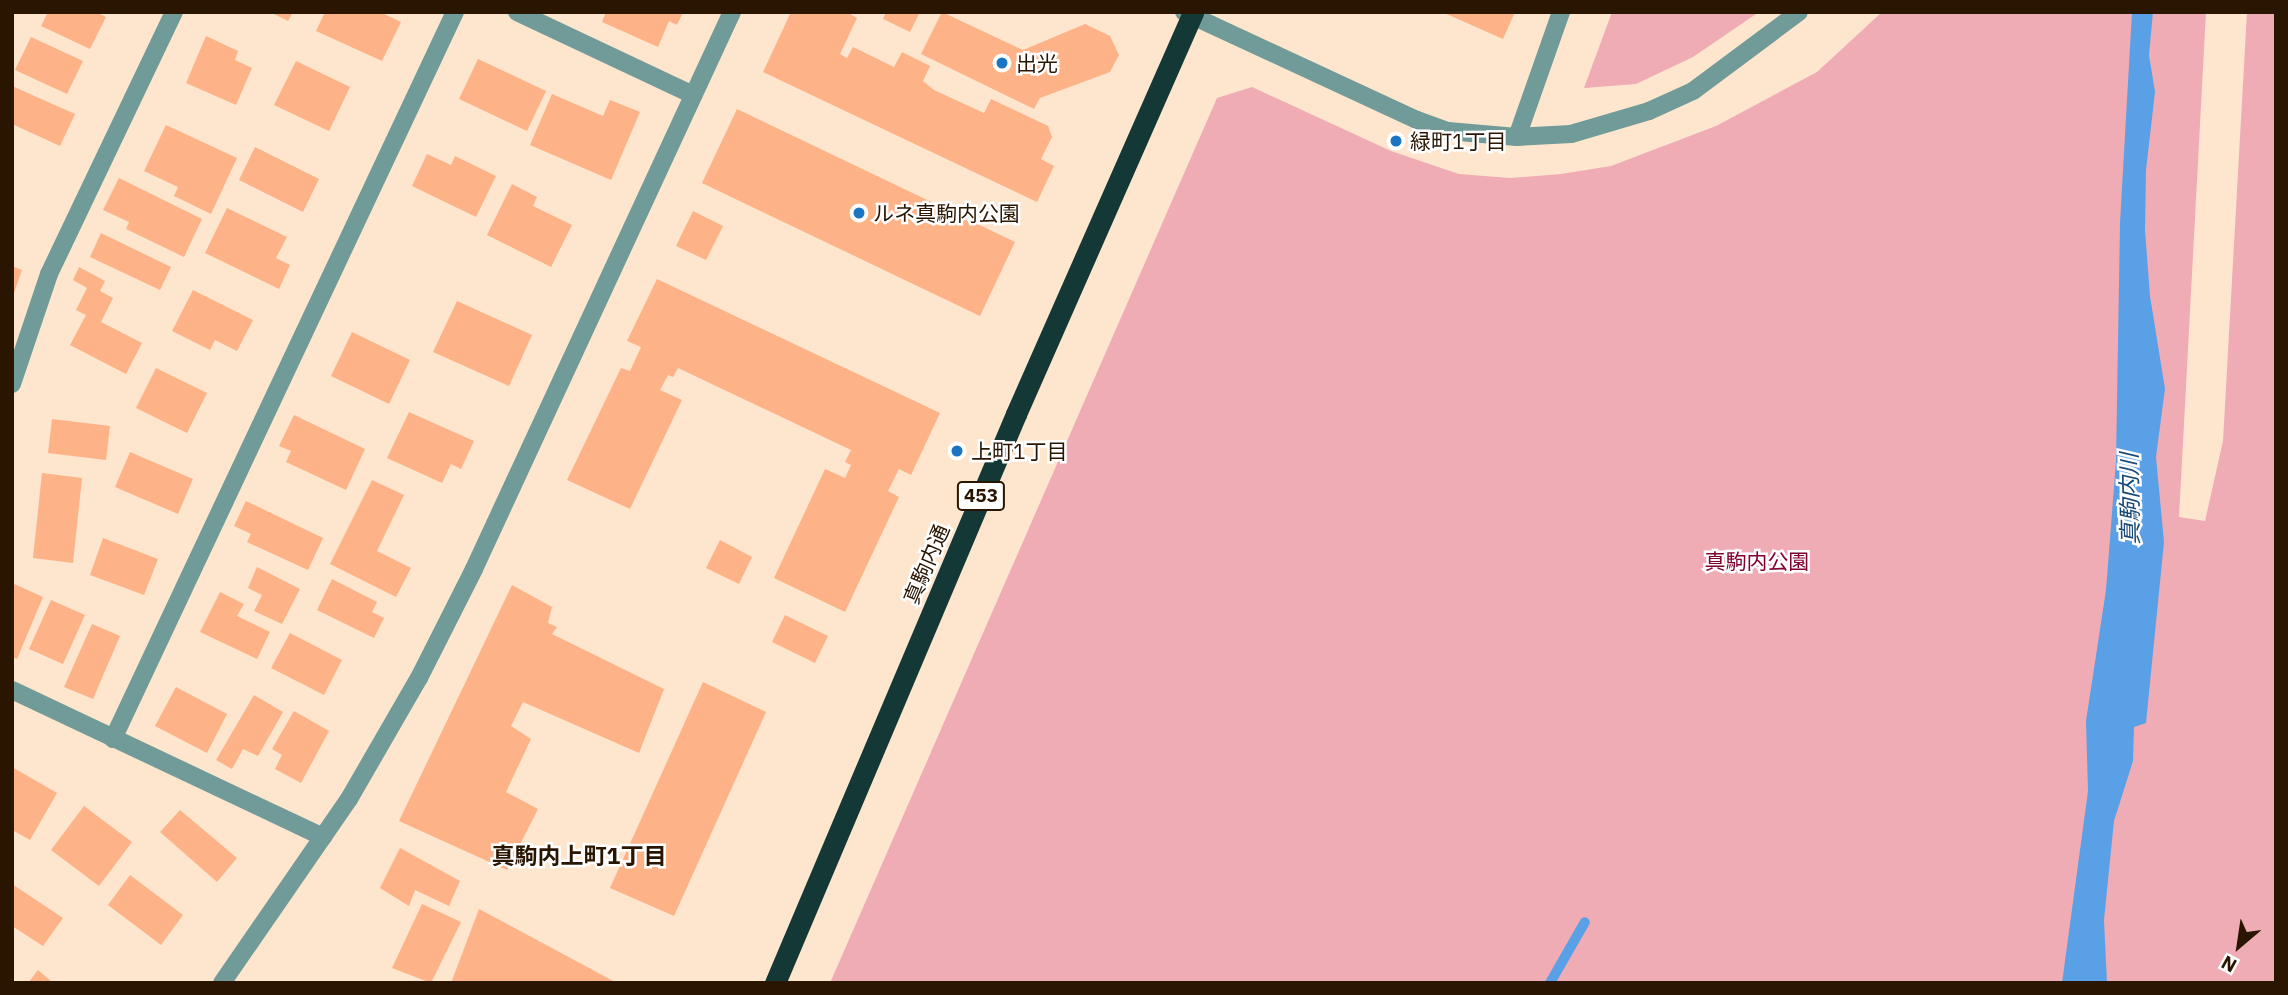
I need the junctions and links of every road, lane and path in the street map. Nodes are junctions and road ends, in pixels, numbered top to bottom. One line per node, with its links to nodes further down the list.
1 (174, 12): 10 (street)
2 (455, 12): 12 (street)
3 (517, 12): 8 (street)
4 (732, 12): 8 (street)
5 (1561, 12): 9 (street)
6 (1799, 12): 9 (street)
7 (1190, 13): 9 (street); 15 (highway, 真駒内通 / 453)
8 (693, 95): 13 (street)
9 (1517, 137)
10 (12, 384)
11 (12, 690): 12 (street)
12 (113, 739): 13 (street)
13 (324, 837): 14 (street)
14 (222, 983)
15 (775, 983)

